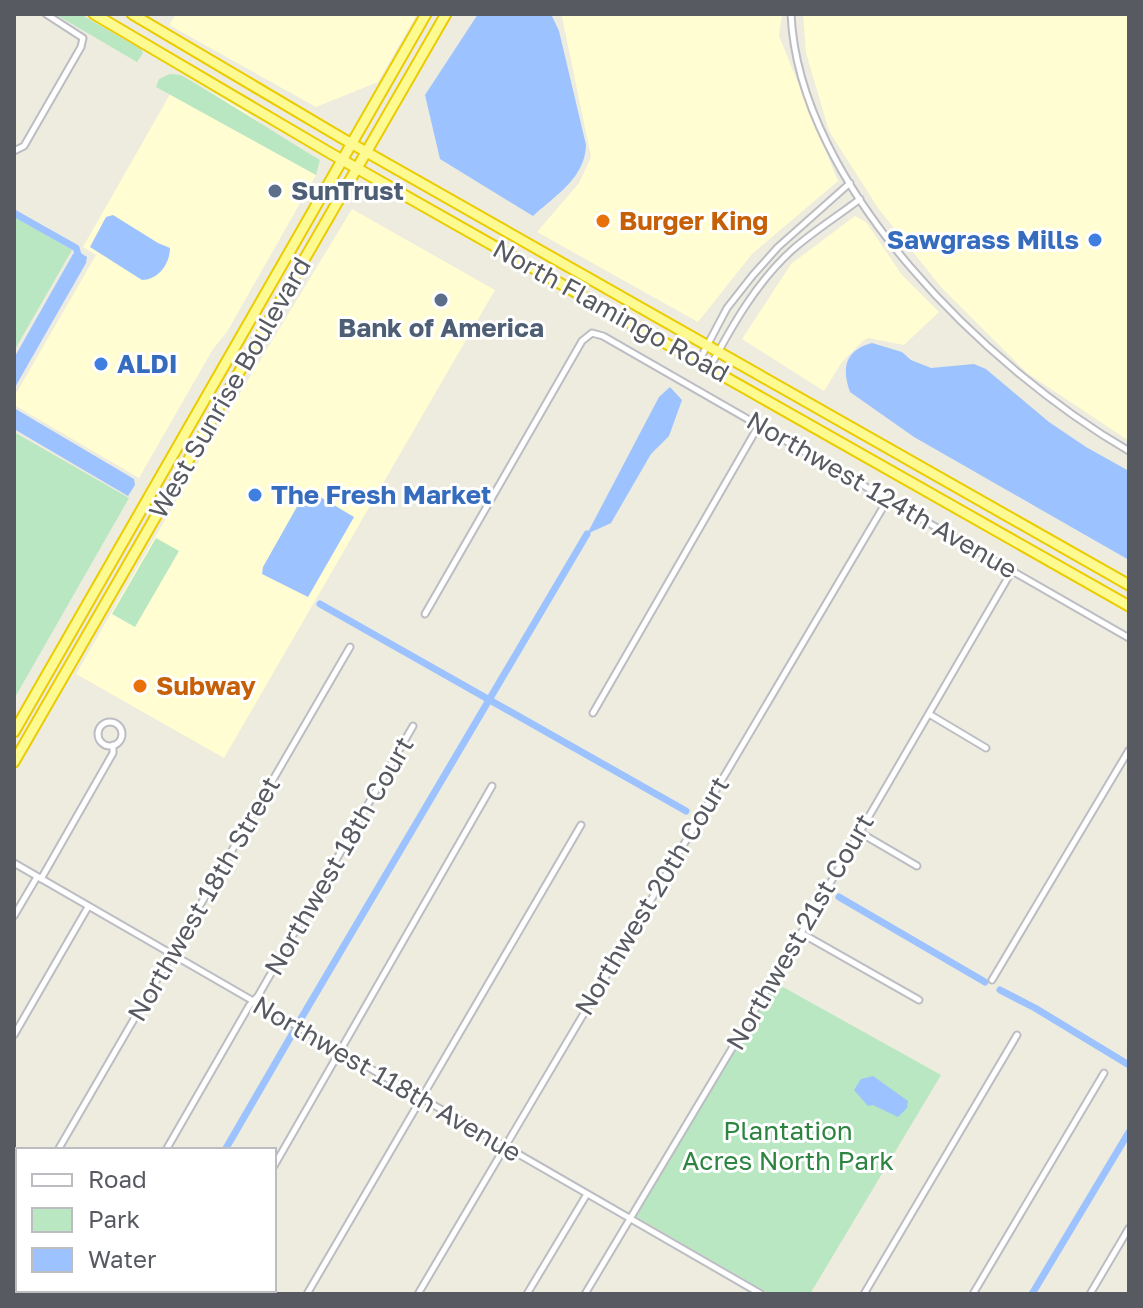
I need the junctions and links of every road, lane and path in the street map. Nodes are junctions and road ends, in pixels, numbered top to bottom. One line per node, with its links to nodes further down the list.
1 (46, 14): 8 (street)
2 (94, 14): 10 (highway, North Flamingo Road)
3 (132, 14): 7 (highway, North Flamingo Road)
4 (426, 14): 7 (highway, West Sunrise Boulevard)
5 (446, 14): 9 (highway, West Sunrise Boulevard)
6 (791, 14): 12 (street)
7 (352, 144): 9 (highway, North Flamingo Road); 10 (highway, West Sunrise Boulevard)
8 (14, 151)
9 (368, 153): 11 (highway, West Sunrise Boulevard); 14 (highway, North Flamingo Road)
10 (342, 160): 11 (highway, North Flamingo Road); 30 (highway, West Sunrise Boulevard)
11 (358, 169): 16 (highway, North Flamingo Road); 34 (highway, West Sunrise Boulevard)
12 (850, 183): 13 (street); 14 (street)
13 (860, 199): 15 (street); 19 (street)
14 (707, 345): 15 (highway, North Flamingo Road); 16 (street)
15 (718, 351): 17 (street); 22 (highway, North Flamingo Road)
16 (699, 361): 17 (highway, North Flamingo Road)
17 (710, 367): 23 (highway, North Flamingo Road)
18 (759, 425): 20 (street, Northwest 124th Avenue); 24 (street, Northwest 124th Avenue); 27 (street)
19 (1129, 451)
20 (888, 499): 21 (street, Northwest 124th Avenue); 53 (street, Northwest 20th Court)
21 (1013, 569): 25 (street, Northwest 124th Avenue); 28 (street, Northwest 21st Court)
22 (1129, 585)
23 (1129, 606)
24 (425, 614)
25 (1129, 638)
26 (350, 647): 44 (street, Northwest 18th Street)
27 (593, 713)
28 (929, 714): 32 (street); 37 (street, Northwest 21st Court)
29 (413, 726): 47 (street, Northwest 18th Court)
30 (14, 732)
31 (113, 745): 31 (street); 40 (street)
32 (986, 748)
33 (1129, 750): 45 (street)
34 (14, 762)
35 (492, 786): 50 (street)
36 (581, 825): 52 (street)
37 (859, 832): 39 (street); 43 (street, Northwest 21st Court)
38 (14, 863): 40 (street, Northwest 118th Avenue)
39 (917, 866)
40 (39, 878): 41 (street, Northwest 118th Avenue); 42 (street)
41 (88, 907): 44 (street, Northwest 118th Avenue); 48 (street)
42 (14, 916)
43 (801, 933): 46 (street); 58 (street, Northwest 21st Court)
44 (172, 955): 47 (street, Northwest 118th Avenue); 54 (street, Northwest 18th Street)
45 (992, 980)
46 (919, 1000)
47 (253, 1002): 50 (street, Northwest 118th Avenue); 55 (street, Northwest 18th Court)
48 (14, 1035)
49 (1017, 1035): 66 (street)
50 (339, 1051): 52 (street, Northwest 118th Avenue); 56 (street)
51 (1104, 1073): 67 (street)
52 (421, 1099): 53 (street, Northwest 118th Avenue); 61 (street)
53 (505, 1146): 57 (street, Northwest 118th Avenue); 62 (street, Northwest 20th Court)
54 (59, 1148)
55 (167, 1148)
56 (276, 1163)
57 (587, 1194): 58 (street, Northwest 118th Avenue); 63 (street)
58 (630, 1218): 60 (street, Northwest 118th Avenue); 64 (street, Northwest 21st Court)
59 (1129, 1228): 68 (street)
60 (753, 1292): 65 (street, Northwest 118th Avenue)
61 (307, 1294)
62 (418, 1294)
63 (527, 1294)
64 (585, 1294)
65 (761, 1294)
66 (864, 1294)
67 (973, 1294)
68 (1090, 1294)

